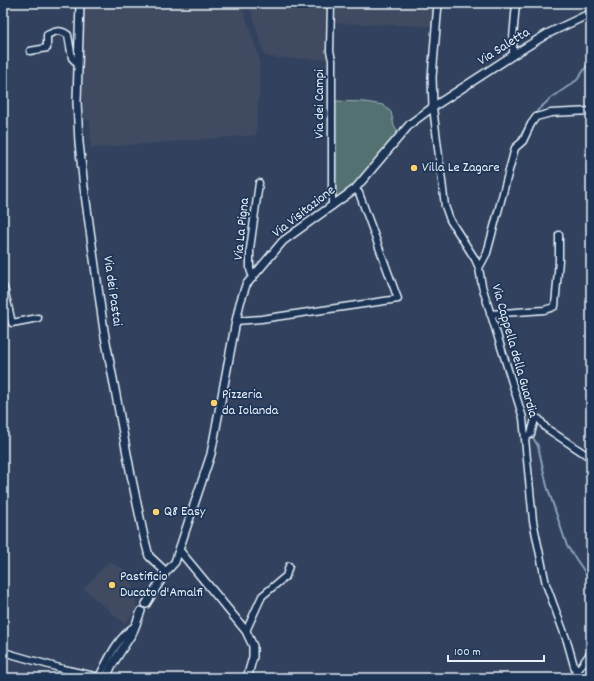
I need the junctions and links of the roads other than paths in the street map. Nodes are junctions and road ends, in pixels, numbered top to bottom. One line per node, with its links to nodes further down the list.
1 (80, 3): 8 (street, Via dei Pastai)
2 (331, 3): 13 (street, Via dei Campi)
3 (438, 3): 9 (street)
4 (516, 3): 7 (street)
5 (591, 13): 7 (street, Via Saletta)
6 (30, 51): 8 (street)
7 (513, 55): 9 (street, Via Saletta)
8 (78, 64): 25 (street, Via dei Pastai)
9 (432, 107): 12 (street, Via Visitazione); 15 (street, Via Cappella della Guardia)
10 (591, 111): 15 (street)
11 (259, 183): 16 (street, Via La Pigna)
12 (355, 189): 13 (street, Via Visitazione); 20 (street)
13 (332, 206): 16 (street, Via Visitazione)
14 (559, 235): 18 (street)
15 (479, 268): 18 (street, Via Cappella della Guardia)
16 (252, 278): 20 (street, Via Visitazione)
17 (3, 288): 19 (street)
18 (495, 313): 21 (street, Via Cappella della Guardia)
19 (38, 318)
20 (236, 321): 23 (street, Via Visitazione)
21 (529, 434): 22 (street); 31 (street, Via Cappella della Guardia)
22 (591, 458)
23 (179, 550): 25 (street, Via Visitazione); 28 (street)
24 (289, 566): 28 (street)
25 (166, 572): 26 (street, Via Visitazione)
26 (146, 604)
27 (141, 611): 32 (street)
28 (246, 631): 33 (street)
29 (591, 652): 31 (street)
30 (7, 653): 32 (street)
31 (576, 675)
32 (101, 678)
33 (247, 678)

